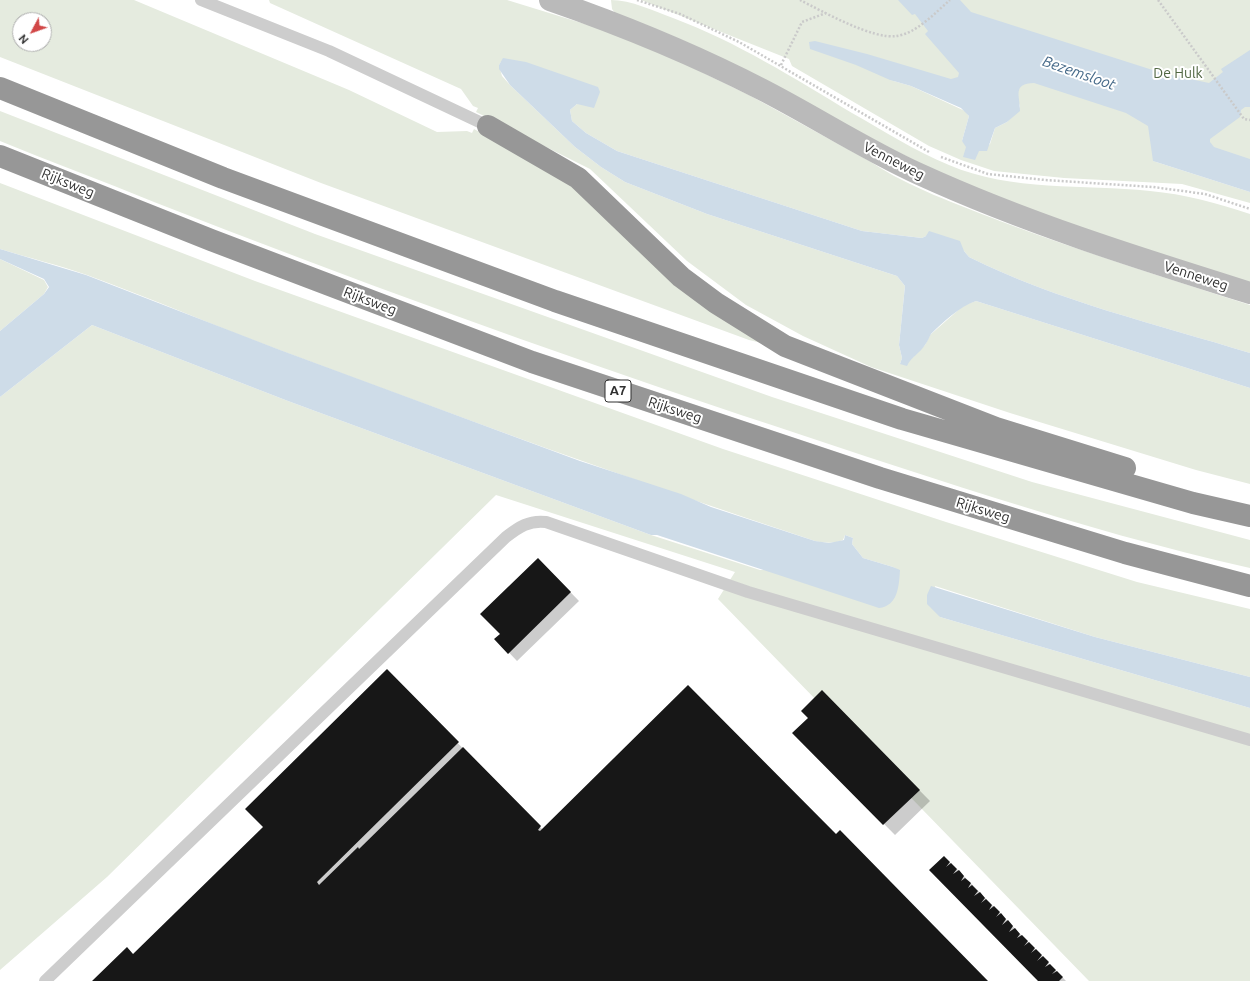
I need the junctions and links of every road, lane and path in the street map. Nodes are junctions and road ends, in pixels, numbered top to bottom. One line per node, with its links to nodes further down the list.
1 (201, 0): 11 (lane)
2 (550, 0): 16 (main road, Venneweg)
3 (637, 0): 8 (path, Venneweg)
4 (800, 0): 7 (path)
5 (950, 0): 7 (path)
6 (1158, 0): 10 (path)
7 (826, 13): 8 (path)
8 (781, 65): 12 (path, Venneweg)
9 (0, 88): 18 (highway)
10 (1250, 120)
11 (488, 126): 17 (highway)
12 (931, 153)
13 (0, 156): 19 (highway, Rijksweg / A7)
14 (937, 156): 15 (path, Venneweg)
15 (1250, 208)
16 (1250, 293)
17 (1250, 507)
18 (1250, 516)
19 (1250, 586)
20 (1250, 740): 21 (lane)
21 (45, 981)

